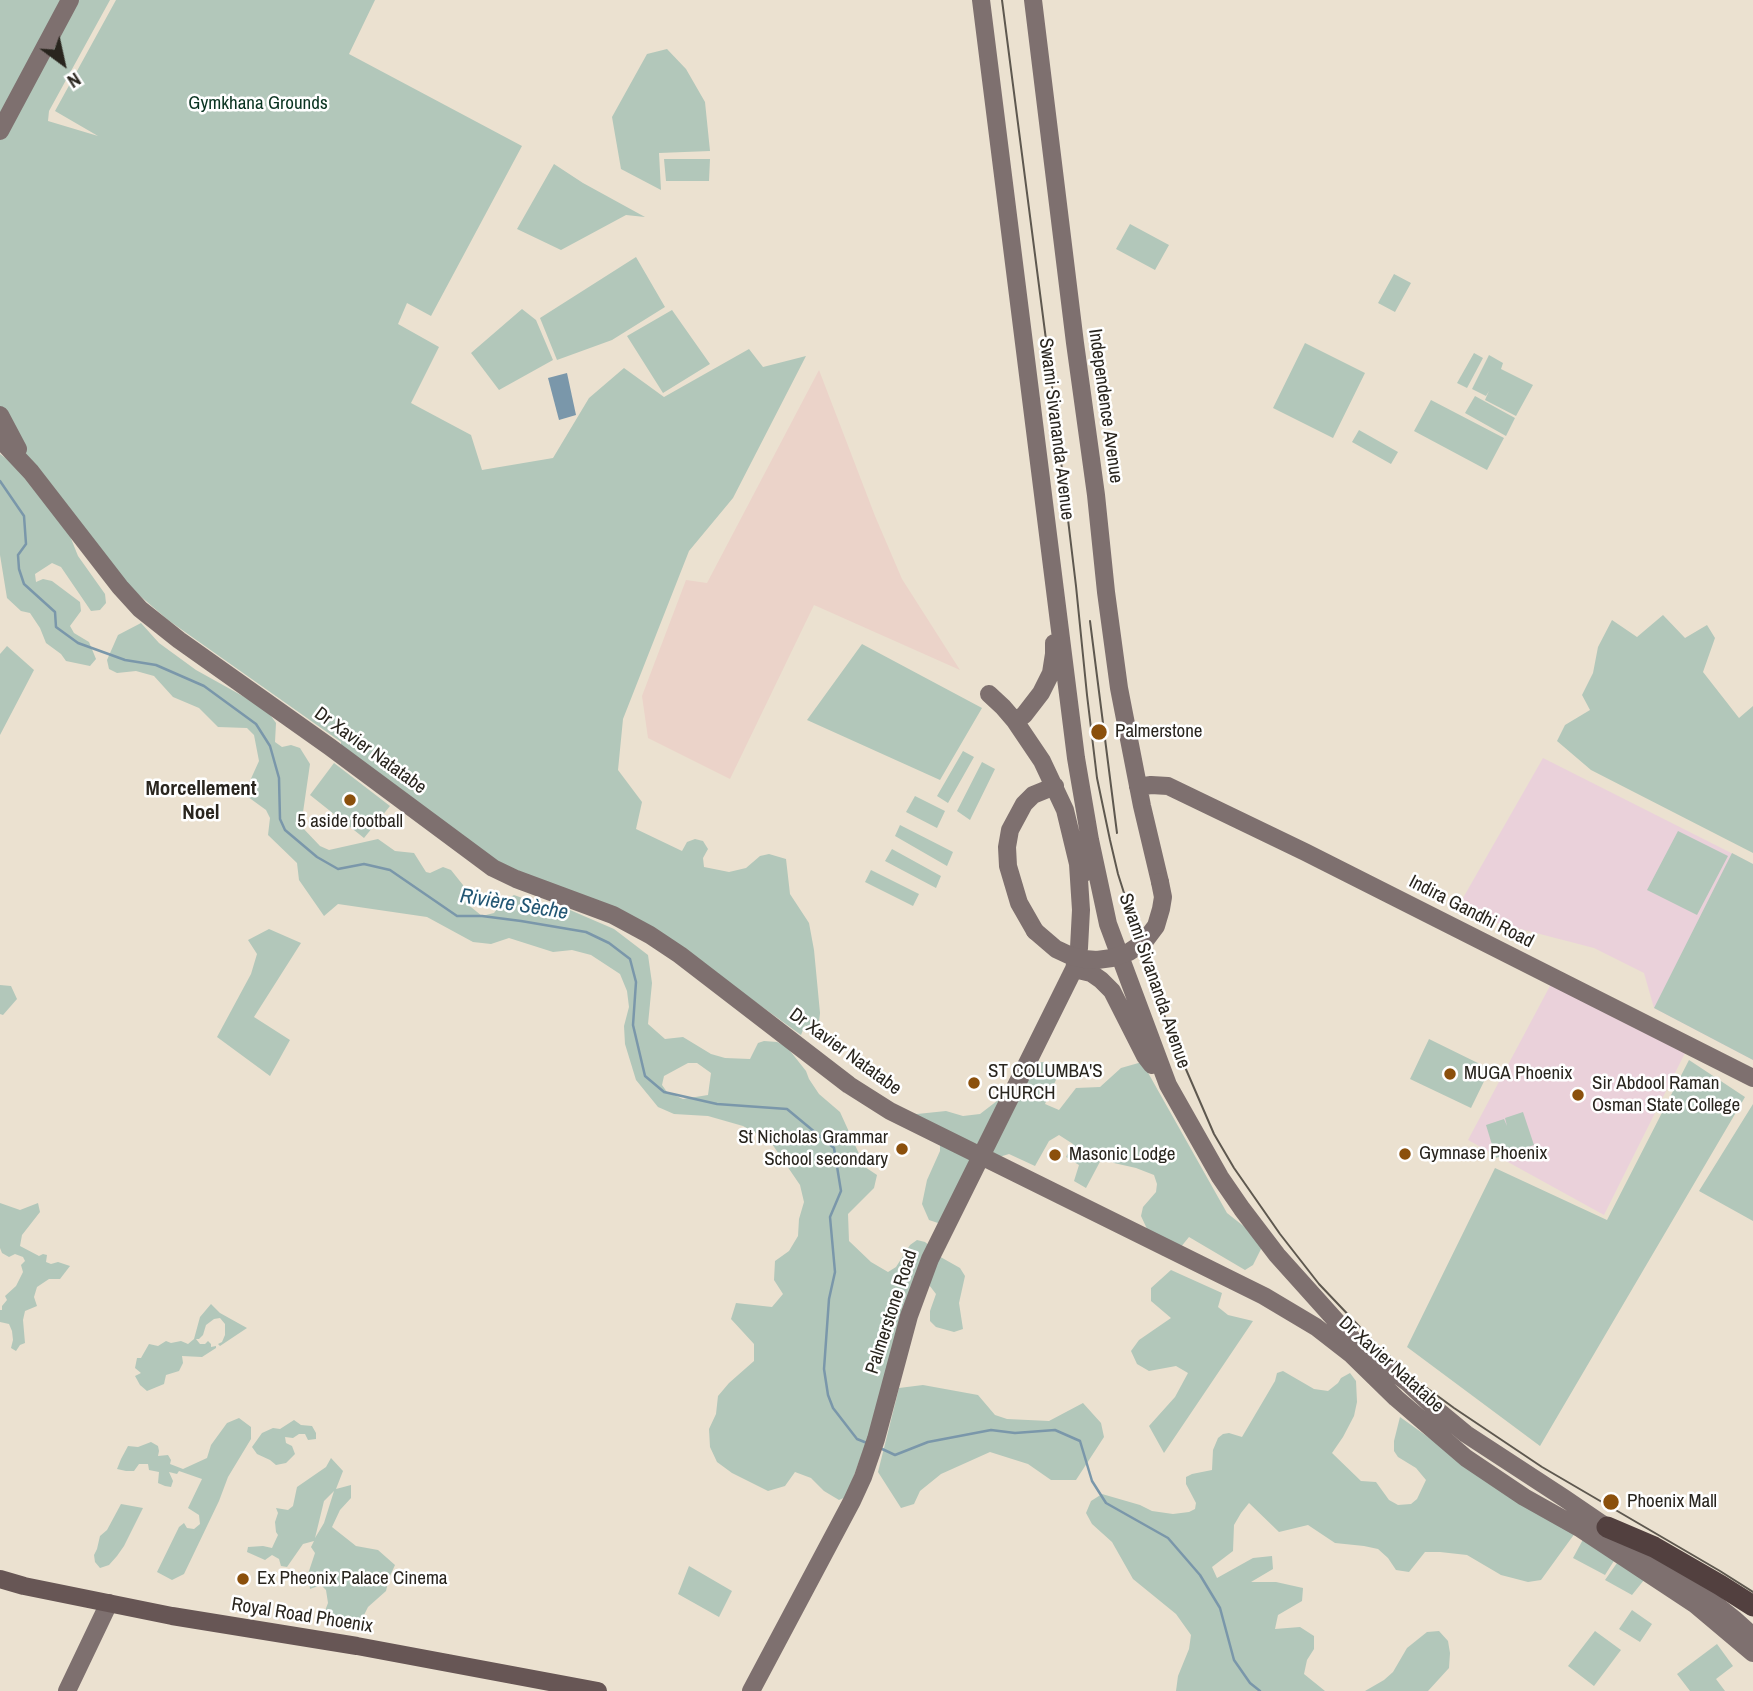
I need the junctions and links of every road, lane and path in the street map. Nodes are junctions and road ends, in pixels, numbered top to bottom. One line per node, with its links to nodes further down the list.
1 (70, 0): 4 (main road)
2 (981, 0): 8 (main road, Swami Sivananda Avenue)
3 (1033, 0): 12 (main road, Independence Avenue)
4 (0, 131)
5 (0, 415): 7 (main road)
6 (0, 439): 7 (main road)
7 (31, 472): 18 (main road, Dr Xavier Natatabe)
8 (1055, 590): 10 (main road); 14 (main road, Swami Sivananda Avenue)
9 (989, 694): 10 (main road)
10 (1015, 721): 11 (main road)
11 (1055, 786): 12 (main road, Independence Avenue, bridge); 13 (main road)
12 (1138, 787): 16 (main road, Indira Gandhi Road)
13 (1079, 864): 14 (main road); 15 (main road, Palmerstone Road)
14 (1108, 924): 17 (main road, Swami Sivananda Avenue)
15 (1074, 969): 17 (main road); 19 (main road, Palmerstone Road)
16 (1753, 1078)
17 (1168, 1085): 21 (main road, Swami Sivananda Avenue)
18 (934, 1134): 19 (main road, Dr Xavier Natatabe); 20 (main road)
19 (980, 1157): 20 (main road, Palmerstone Road); 26 (main road, Dr Xavier Natatabe)
20 (935, 1247): 29 (main road, Palmerstone Road)
21 (1607, 1527): 24 (highway); 25 (main road, Swami Sivananda Avenue)
22 (0, 1579): 23 (main road, Royal Road Phoenix)
23 (109, 1603): 27 (main road); 28 (main road, Royal Road Phoenix)
24 (1753, 1606)
25 (1753, 1636)
26 (1753, 1653)
27 (67, 1691)
28 (598, 1691)
29 (751, 1691)

